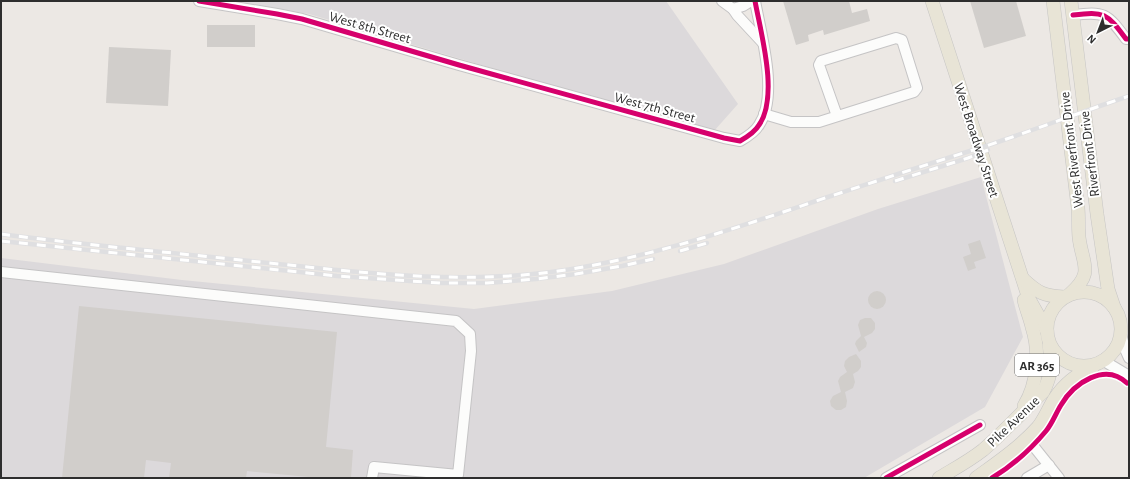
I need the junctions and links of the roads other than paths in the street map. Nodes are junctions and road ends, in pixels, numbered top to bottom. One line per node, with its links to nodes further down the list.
1 (199, 1): 12 (street, West 8th Street)
2 (722, 1): 8 (street)
3 (751, 1): 8 (street)
4 (756, 1): 11 (street, West 7th Street)
5 (932, 1): 16 (main road, West Broadway Street / AR 365)
6 (1053, 1): 17 (main road, West Riverfront Drive)
7 (1071, 1): 9 (main road, Riverfront Drive)
8 (733, 9): 11 (street)
9 (1073, 15): 10 (street); 18 (main road, Riverfront Drive)
10 (1129, 39)
11 (763, 43): 13 (street, West 7th Street)
12 (417, 53): 13 (street, West 7th Street)
13 (764, 114): 14 (street)
14 (837, 116): 14 (street)
15 (1, 272): 28 (street)
16 (1023, 279): 17 (main road); 20 (main road, West Broadway Street); 24 (main road, AR 365)
17 (1067, 296): 18 (main road); 20 (main road)
18 (1114, 307): 19 (main road)
19 (1121, 334): 21 (street); 22 (main road, AR 365)
20 (1048, 336): 22 (main road); 24 (main road, Pike Avenue)
21 (1129, 358)
22 (1101, 363): 23 (street); 26 (main road, Pike Avenue / AR 365)
23 (1129, 376)
24 (1016, 417): 30 (main road, Pike Avenue / AR 365)
25 (980, 425): 29 (street)
26 (1027, 438): 27 (street); 31 (main road, Pike Avenue / AR 365)
27 (1049, 465): 32 (street); 33 (street)
28 (372, 478)
29 (886, 478)
30 (939, 478)
31 (976, 478)
32 (1027, 478)
33 (1060, 478)

